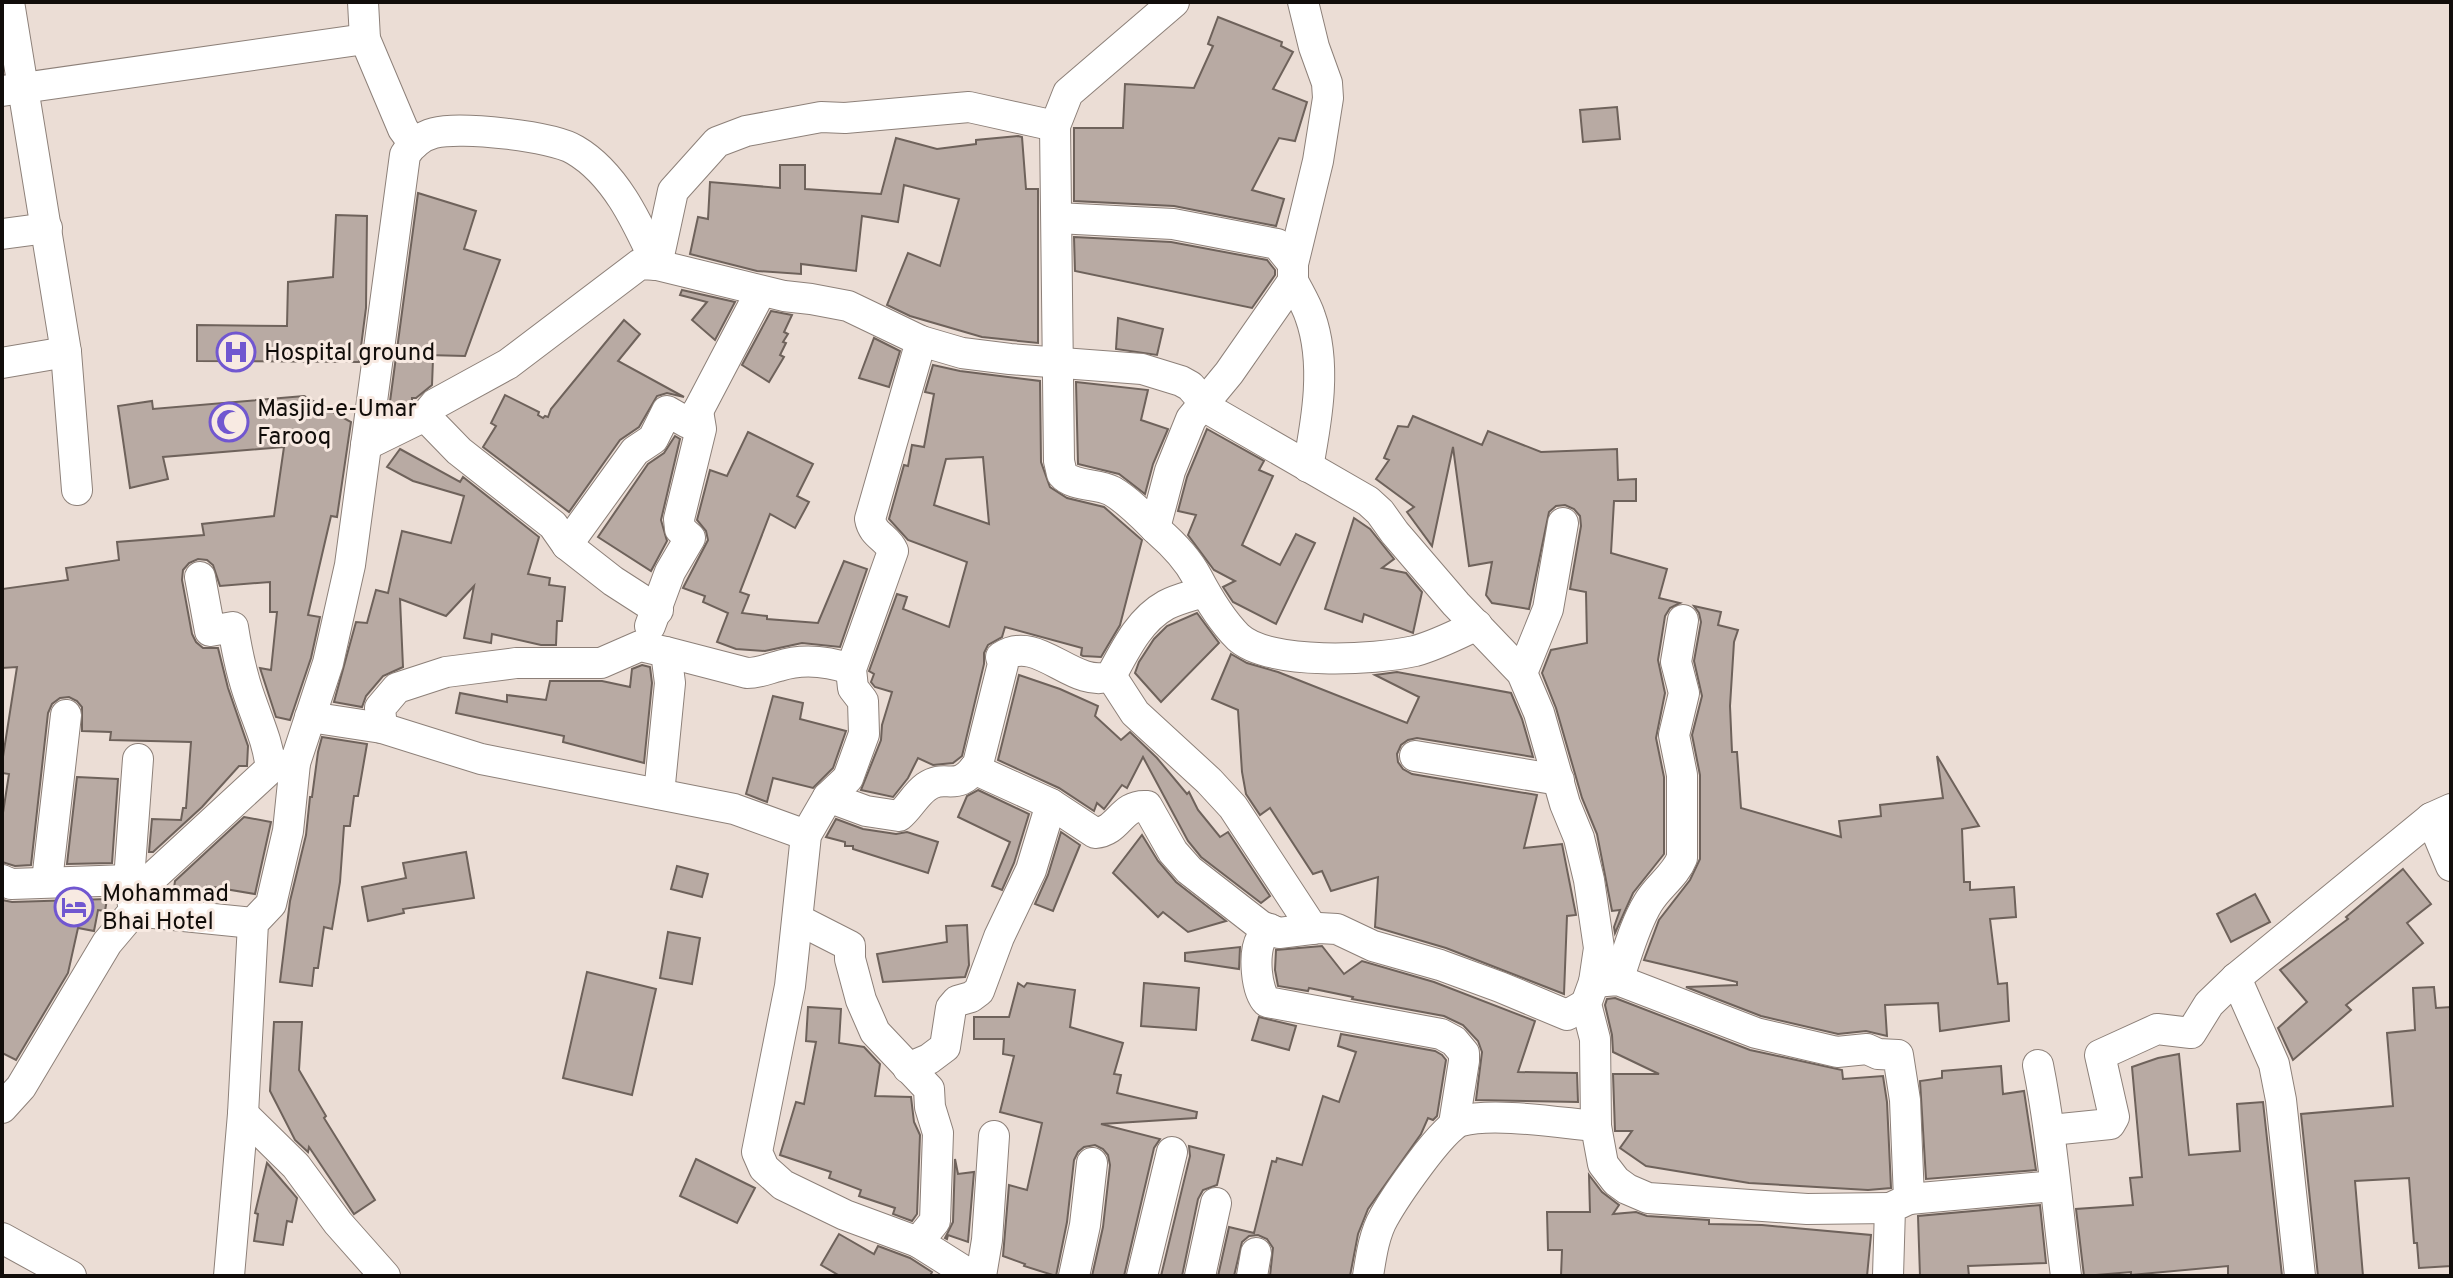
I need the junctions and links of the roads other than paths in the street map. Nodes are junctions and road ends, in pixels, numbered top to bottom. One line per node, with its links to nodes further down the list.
1 (9, 2): 6 (street)
2 (363, 2): 5 (street)
3 (1174, 2): 7 (street)
4 (1303, 2): 13 (street)
5 (365, 39): 6 (street); 8 (street)
6 (13, 89): 10 (street)
7 (1055, 126): 9 (street); 12 (street)
8 (414, 144): 12 (street); 22 (street)
9 (1057, 218): 13 (street); 17 (street)
10 (47, 228): 11 (street); 16 (street)
11 (2, 234)
12 (657, 265): 14 (street); 21 (street)
13 (1293, 272): 19 (street); 23 (street)
14 (761, 291): 15 (street); 20 (street)
15 (921, 341): 17 (street); 34 (street)
16 (66, 352): 18 (street); 24 (street)
17 (1058, 362): 19 (street); 26 (street)
18 (2, 363)
19 (1204, 402): 23 (street); 26 (street)
20 (698, 411): 27 (street); 30 (street)
21 (425, 416): 22 (street); 27 (street)
22 (366, 445): 38 (street)
23 (1308, 467): 32 (street)
24 (77, 490)
25 (1563, 523): 35 (street)
26 (1155, 528): 29 (street)
27 (567, 545): 30 (street)
28 (200, 577): 42 (street)
29 (1203, 592): 32 (street); 36 (street)
30 (658, 610): 33 (street)
31 (1683, 620): 60 (street)
32 (1477, 625): 35 (street)
33 (653, 649): 34 (street); 39 (street); 45 (street)
34 (851, 669): 46 (street)
35 (1522, 673): 44 (street)
36 (1111, 676): 43 (street); 58 (street)
37 (66, 715): 53 (street)
38 (310, 717): 39 (street); 42 (street)
39 (382, 728): 45 (street)
40 (1415, 756): 44 (street)
41 (138, 759): 52 (street)
42 (283, 765): 54 (street); 56 (street)
43 (974, 769): 46 (street); 47 (street)
44 (1559, 780): 60 (street)
45 (659, 794): 49 (street)
46 (828, 797): 49 (street)
47 (1051, 804): 57 (street); 62 (street)
48 (2441, 814): 50 (street); 59 (street)
49 (806, 835): 55 (street)
50 (2451, 866)
51 (2, 880): 53 (street)
52 (129, 880): 53 (street); 54 (street)
53 (47, 881)
54 (134, 911): 56 (street); 63 (street)
55 (799, 920): 62 (street); 75 (street)
56 (253, 923): 64 (street)
57 (1270, 929): 58 (street); 65 (street)
58 (1313, 929): 60 (street)
59 (2236, 978): 67 (street); 87 (street)
60 (1599, 989): 66 (street); 73 (street)
61 (2038, 1065): 67 (street)
62 (908, 1068): 75 (street)
63 (8, 1089)
64 (243, 1114): 77 (street); 78 (street)
65 (1454, 1124): 66 (street); 84 (street)
66 (1596, 1126): 73 (street)
67 (2051, 1130): 71 (street)
68 (994, 1136): 80 (street)
69 (1172, 1152): 82 (street)
70 (1092, 1163): 81 (street)
71 (2054, 1186): 73 (street); 86 (street)
72 (1216, 1203): 83 (street)
73 (1900, 1204): 85 (street)
74 (2, 1238): 76 (street)
75 (918, 1242): 79 (street)
76 (71, 1276)
77 (229, 1276)
78 (385, 1276)
79 (972, 1276)
80 (981, 1276)
81 (1074, 1276)
82 (1142, 1276)
83 (1200, 1276)
84 (1368, 1276)
85 (1888, 1276)
86 (2061, 1276)
87 (2300, 1276)

